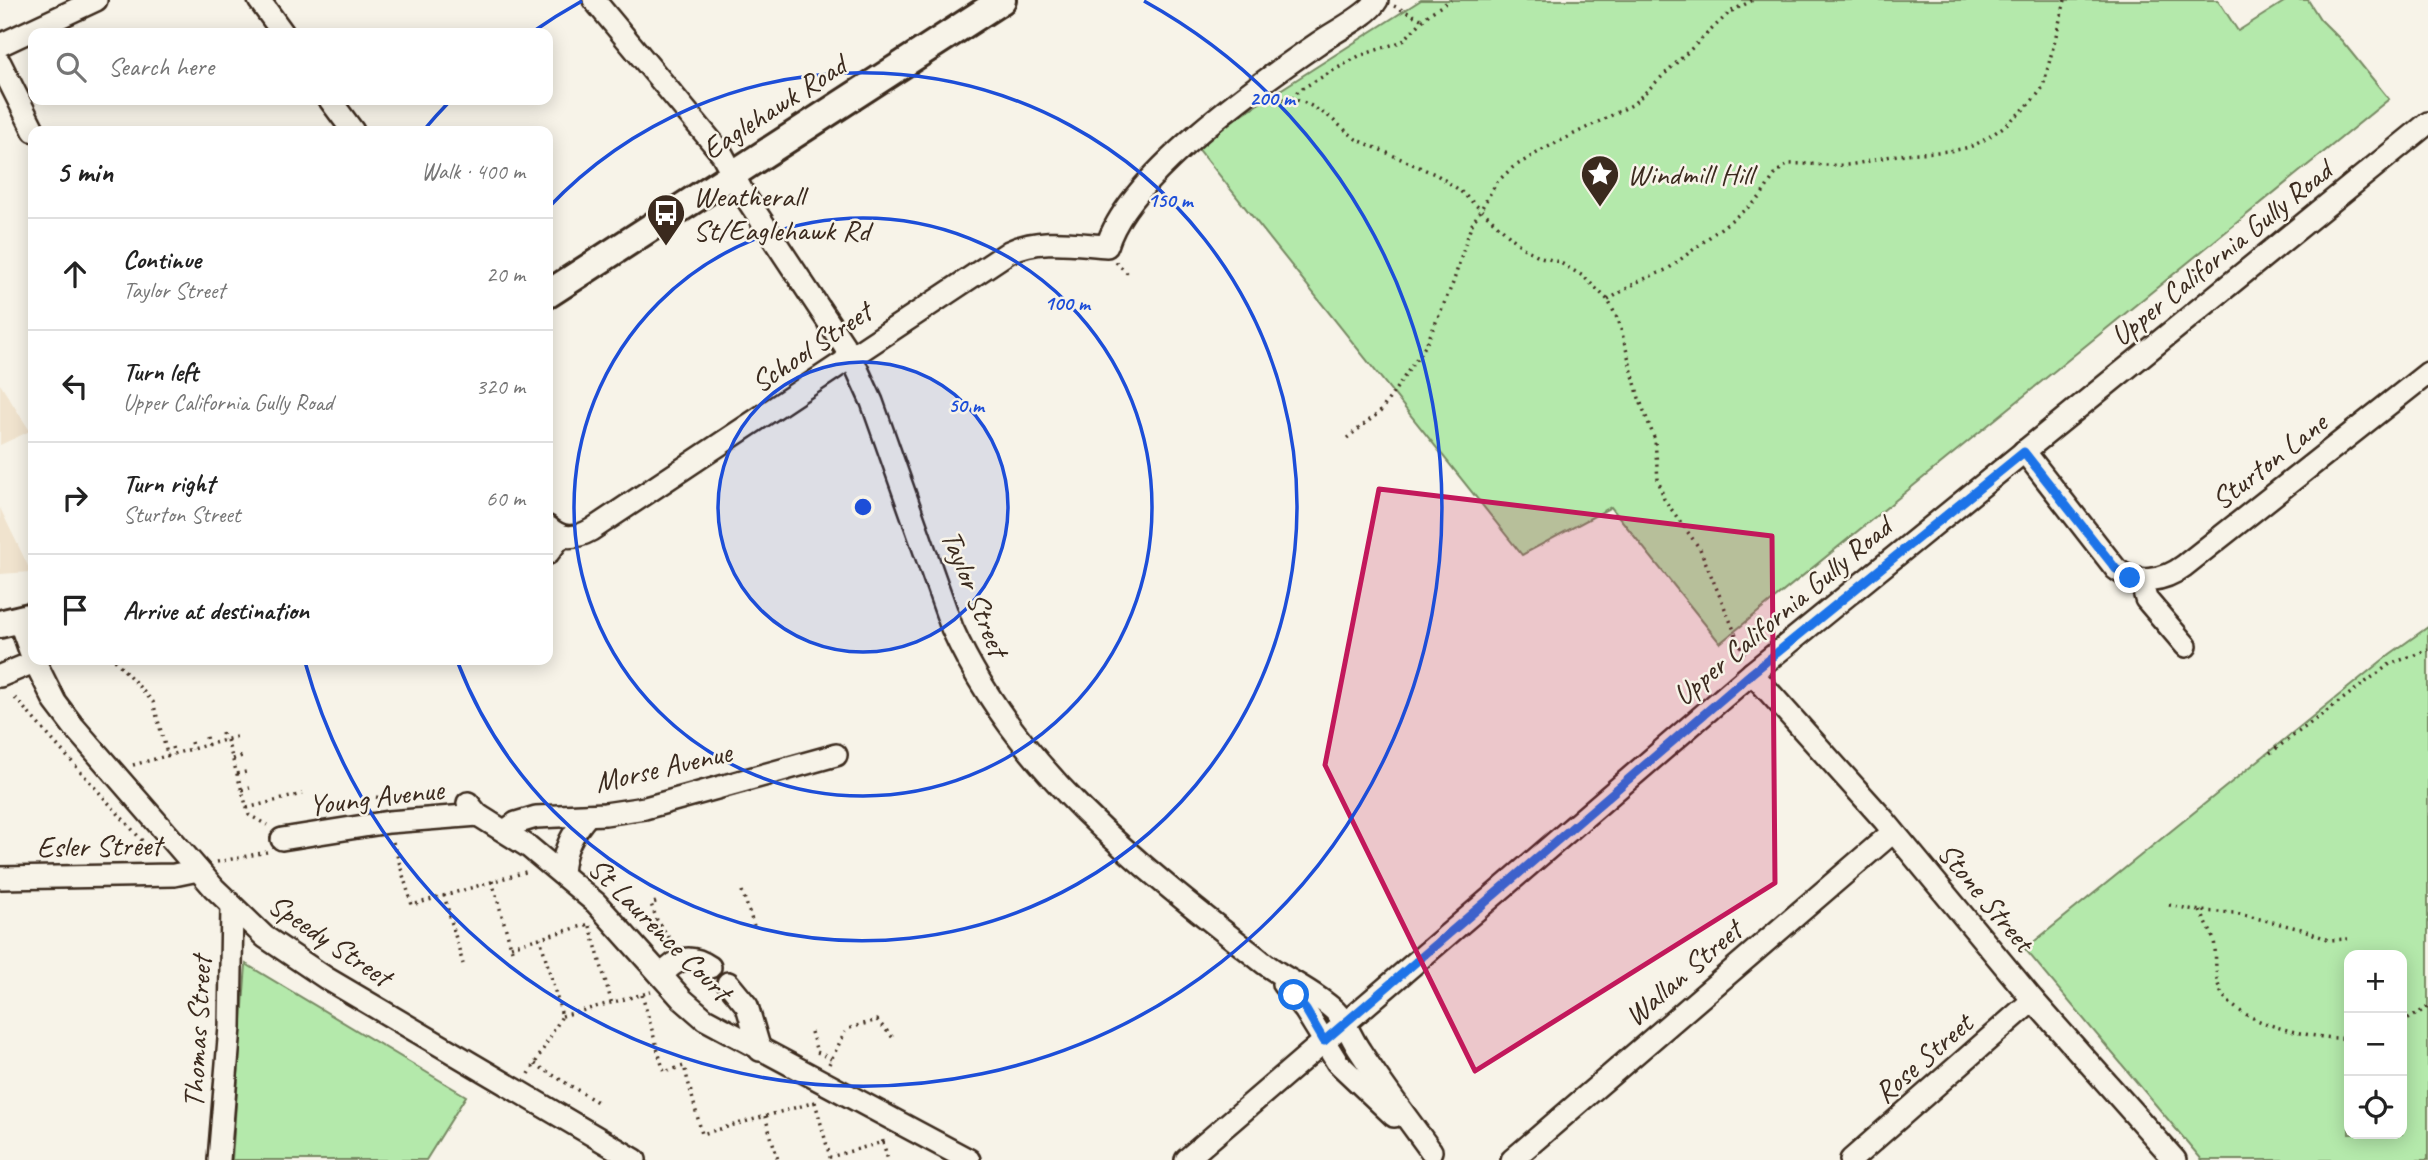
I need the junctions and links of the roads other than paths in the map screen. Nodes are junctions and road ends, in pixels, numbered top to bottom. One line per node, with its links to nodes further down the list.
1 (96, 0): 6 (street)
2 (259, 0): 7 (street)
3 (595, 0): 15 (street, Taylor Street)
4 (1002, 0): 15 (main road, Eaglehawk Road)
5 (1376, 2): 17 (street, School Street)
6 (36, 28)
7 (279, 28)
8 (28, 32): 9 (street)
9 (0, 45)
10 (0, 63): 13 (street)
11 (334, 105): 14 (street)
12 (2428, 123): 19 (street, Upper California Gully Road)
13 (32, 126)
14 (349, 126)
15 (733, 172): 16 (main road, Eaglehawk Road); 17 (street, Taylor Street)
16 (553, 291)
17 (851, 356): 20 (street, School Street); 39 (street, Taylor Street)
18 (2428, 373): 21 (street, Sturton Lane)
19 (2024, 452): 21 (street); 27 (street, Upper California Gully Road)
20 (554, 532)
21 (2141, 580): 24 (street)
22 (18, 620): 23 (street, Speedy Street)
23 (28, 645)
24 (2186, 646)
25 (28, 663): 28 (street)
26 (36, 665): 35 (street, Speedy Street)
27 (1752, 673): 33 (street, Stone Street); 44 (street, Upper California Gully Road)
28 (0, 676)
29 (836, 755): 31 (street, Morse Avenue)
30 (473, 809): 32 (street, St Laurence Court); 34 (street, Young Avenue)
31 (588, 815): 32 (street, Morse Avenue); 36 (street)
32 (505, 831): 36 (street, St Laurence Court)
33 (1893, 832): 43 (street, Stone Street); 53 (street, Wallan Street)
34 (273, 839)
35 (203, 867): 37 (street, Esler Street); 38 (street, Speedy Street)
36 (557, 869): 41 (street, St Laurence Court)
37 (0, 878)
38 (232, 907): 49 (street, Thomas Street); 50 (street, Speedy Street)
39 (1262, 962): 44 (street, Taylor Street); 45 (street, Taylor Street)
40 (710, 967): 41 (street)
41 (666, 981): 46 (street, St Laurence Court)
42 (728, 983): 46 (street)
43 (2033, 1000): 47 (street, Rose Street); 55 (street, Stone Street)
44 (1344, 1024): 45 (street, Upper California Gully Road); 48 (street, Taylor Street)
45 (1324, 1041): 48 (street, Taylor Street); 52 (street, Upper California Gully Road)
46 (760, 1050): 51 (street, St Laurence Court)
47 (1877, 1152): 54 (street, Rose Street)
48 (1435, 1155)
49 (219, 1160)
50 (635, 1160)
51 (969, 1160)
52 (1186, 1160)
53 (1512, 1160)
54 (1851, 1160)
55 (2175, 1160)

